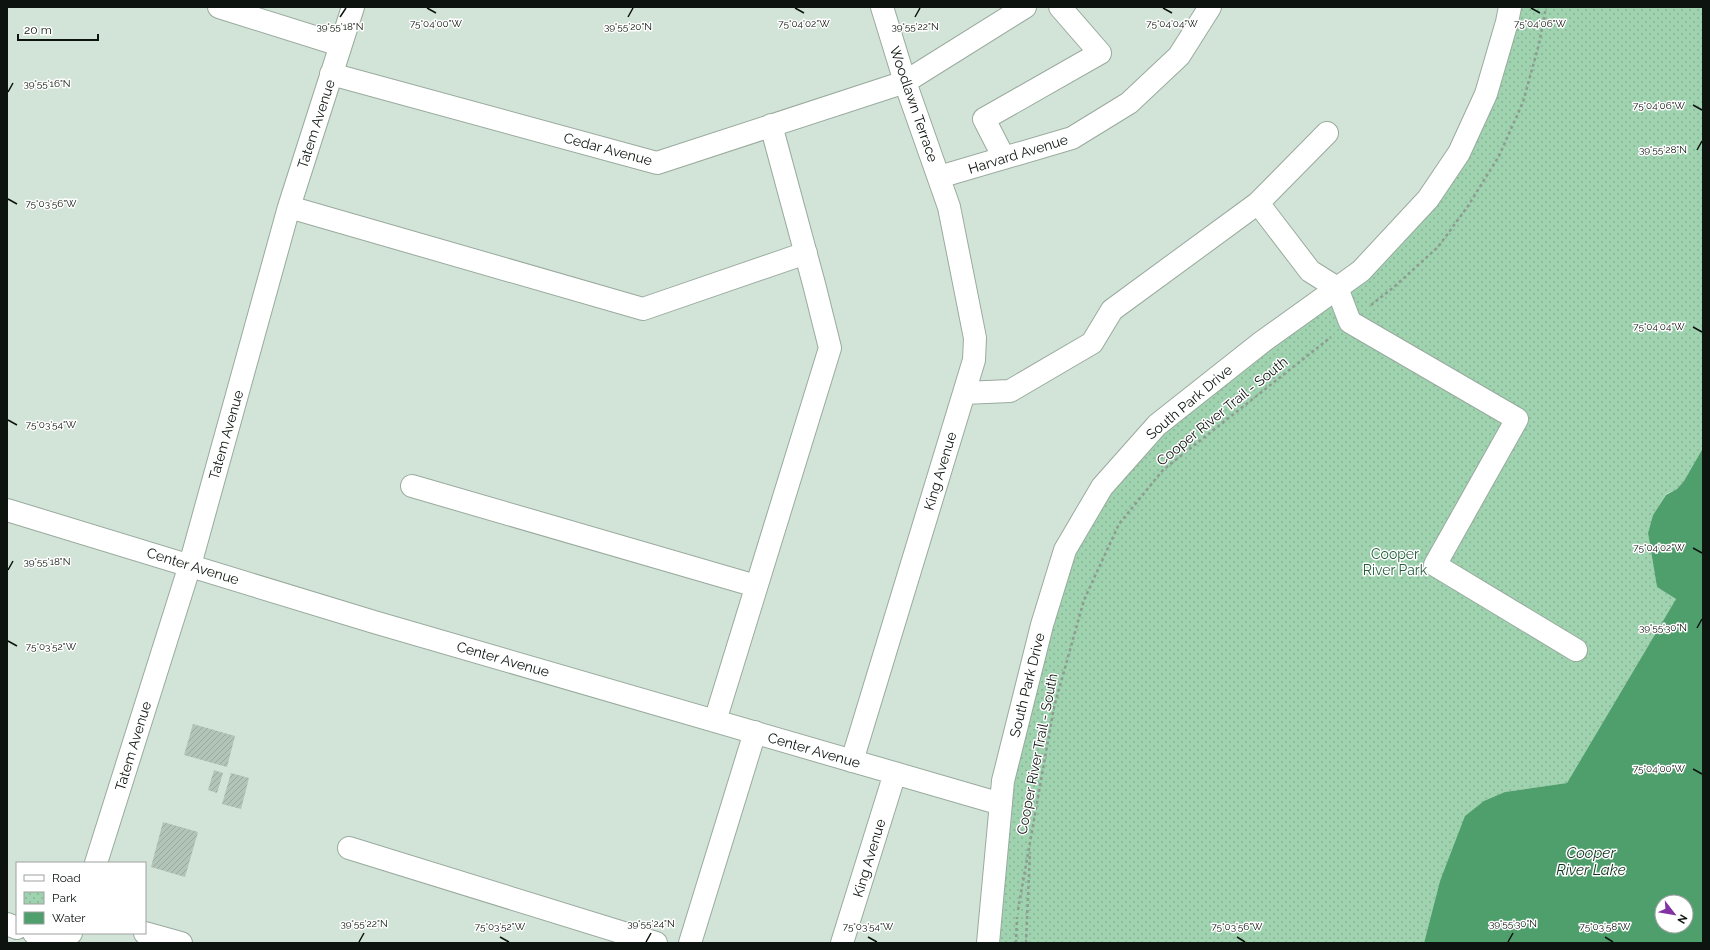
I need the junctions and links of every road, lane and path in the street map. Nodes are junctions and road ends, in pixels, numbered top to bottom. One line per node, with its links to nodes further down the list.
1 (219, 7): 9 (street)
2 (353, 7): 9 (street, Tatem Avenue)
3 (882, 7): 11 (street, Woodlawn Terrace)
4 (1024, 7): 11 (street, Cedar Avenue)
5 (1060, 7): 14 (street)
6 (1210, 7): 14 (street, Harvard Avenue)
7 (1510, 7): 19 (street, South Park Drive)
8 (1546, 7): 20 (path, Cooper River Trail - South)
9 (340, 45): 10 (street, Tatem Avenue)
10 (331, 74): 12 (street, Cedar Avenue); 17 (street, Tatem Avenue)
11 (905, 82): 12 (street, Cedar Avenue); 15 (street, Woodlawn Terrace)
12 (771, 125): 18 (street)
13 (1328, 133): 16 (street)
14 (1004, 158): 15 (street, Harvard Avenue)
15 (939, 177): 21 (street, King Avenue)
16 (1258, 203): 19 (street); 21 (street)
17 (289, 207): 18 (street); 24 (street, Tatem Avenue)
18 (806, 253): 25 (street)
19 (1337, 288): 20 (street); 31 (street, South Park Drive)
20 (1350, 322): 26 (street); 32 (path, Cooper River Trail - South)
21 (964, 393): 29 (street, King Avenue)
22 (412, 486): 25 (street)
23 (7, 510): 24 (street, Center Avenue)
24 (190, 565): 27 (street, Center Avenue); 34 (street, Tatem Avenue)
25 (756, 586): 27 (street)
26 (1576, 650)
27 (714, 720): 28 (street, Center Avenue)
28 (756, 732): 29 (street, Center Avenue); 40 (street)
29 (852, 761): 30 (street, Center Avenue)
30 (896, 773): 31 (street, Center Avenue); 41 (street, King Avenue)
31 (1001, 804): 42 (street, South Park Drive)
32 (1030, 840): 43 (path, Cooper River Trail - South); 44 (path)
33 (349, 848): 39 (street)
34 (96, 862)
35 (146, 933): 38 (street)
36 (37, 934): 37 (street)
37 (67, 934)
38 (181, 943)
39 (656, 943)
40 (690, 943)
41 (842, 943)
42 (988, 943)
43 (1016, 943)
44 (1026, 943)

